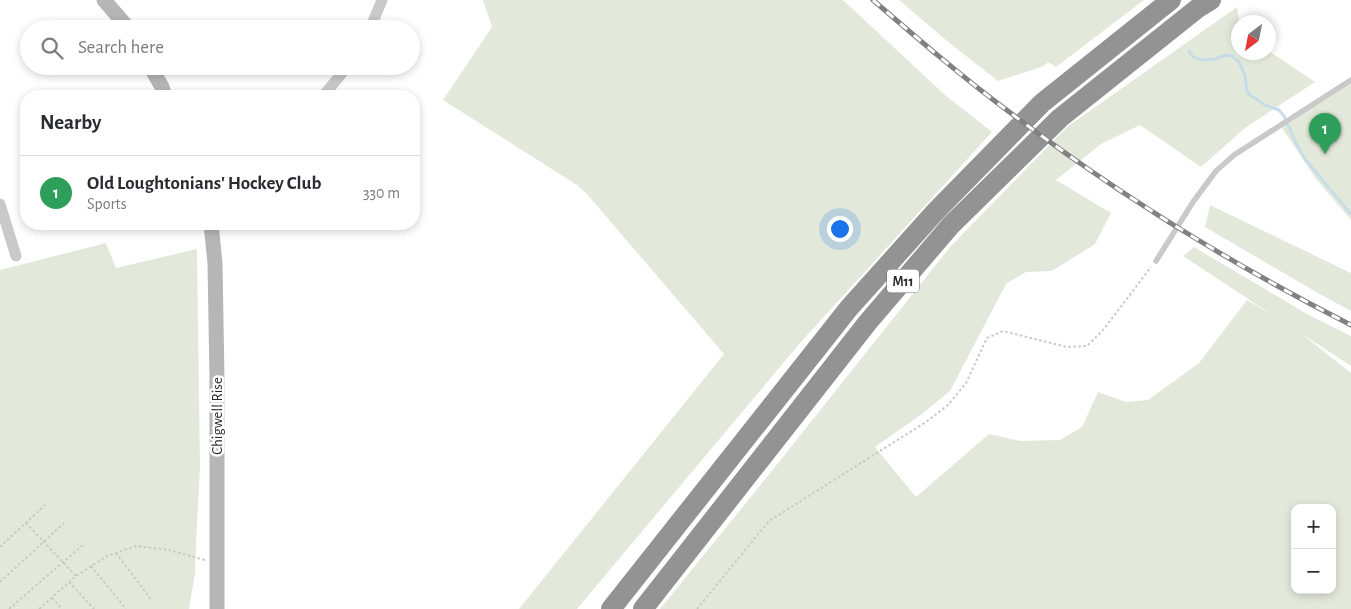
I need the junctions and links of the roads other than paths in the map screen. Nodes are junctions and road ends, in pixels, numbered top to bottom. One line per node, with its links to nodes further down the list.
1 (104, 0): 5 (main road)
2 (382, 0): 6 (street)
3 (1171, 0): 17 (highway, M11)
4 (1211, 0): 18 (highway, M11)
5 (121, 20)
6 (374, 20)
7 (155, 75): 10 (main road)
8 (340, 75): 11 (street)
9 (1351, 80): 15 (lane)
10 (163, 90)
11 (328, 90)
12 (0, 204): 14 (street)
13 (212, 230): 16 (main road, Chigwell Rise)
14 (16, 256)
15 (1156, 261)
16 (217, 609)
17 (611, 609)
18 (643, 609)

